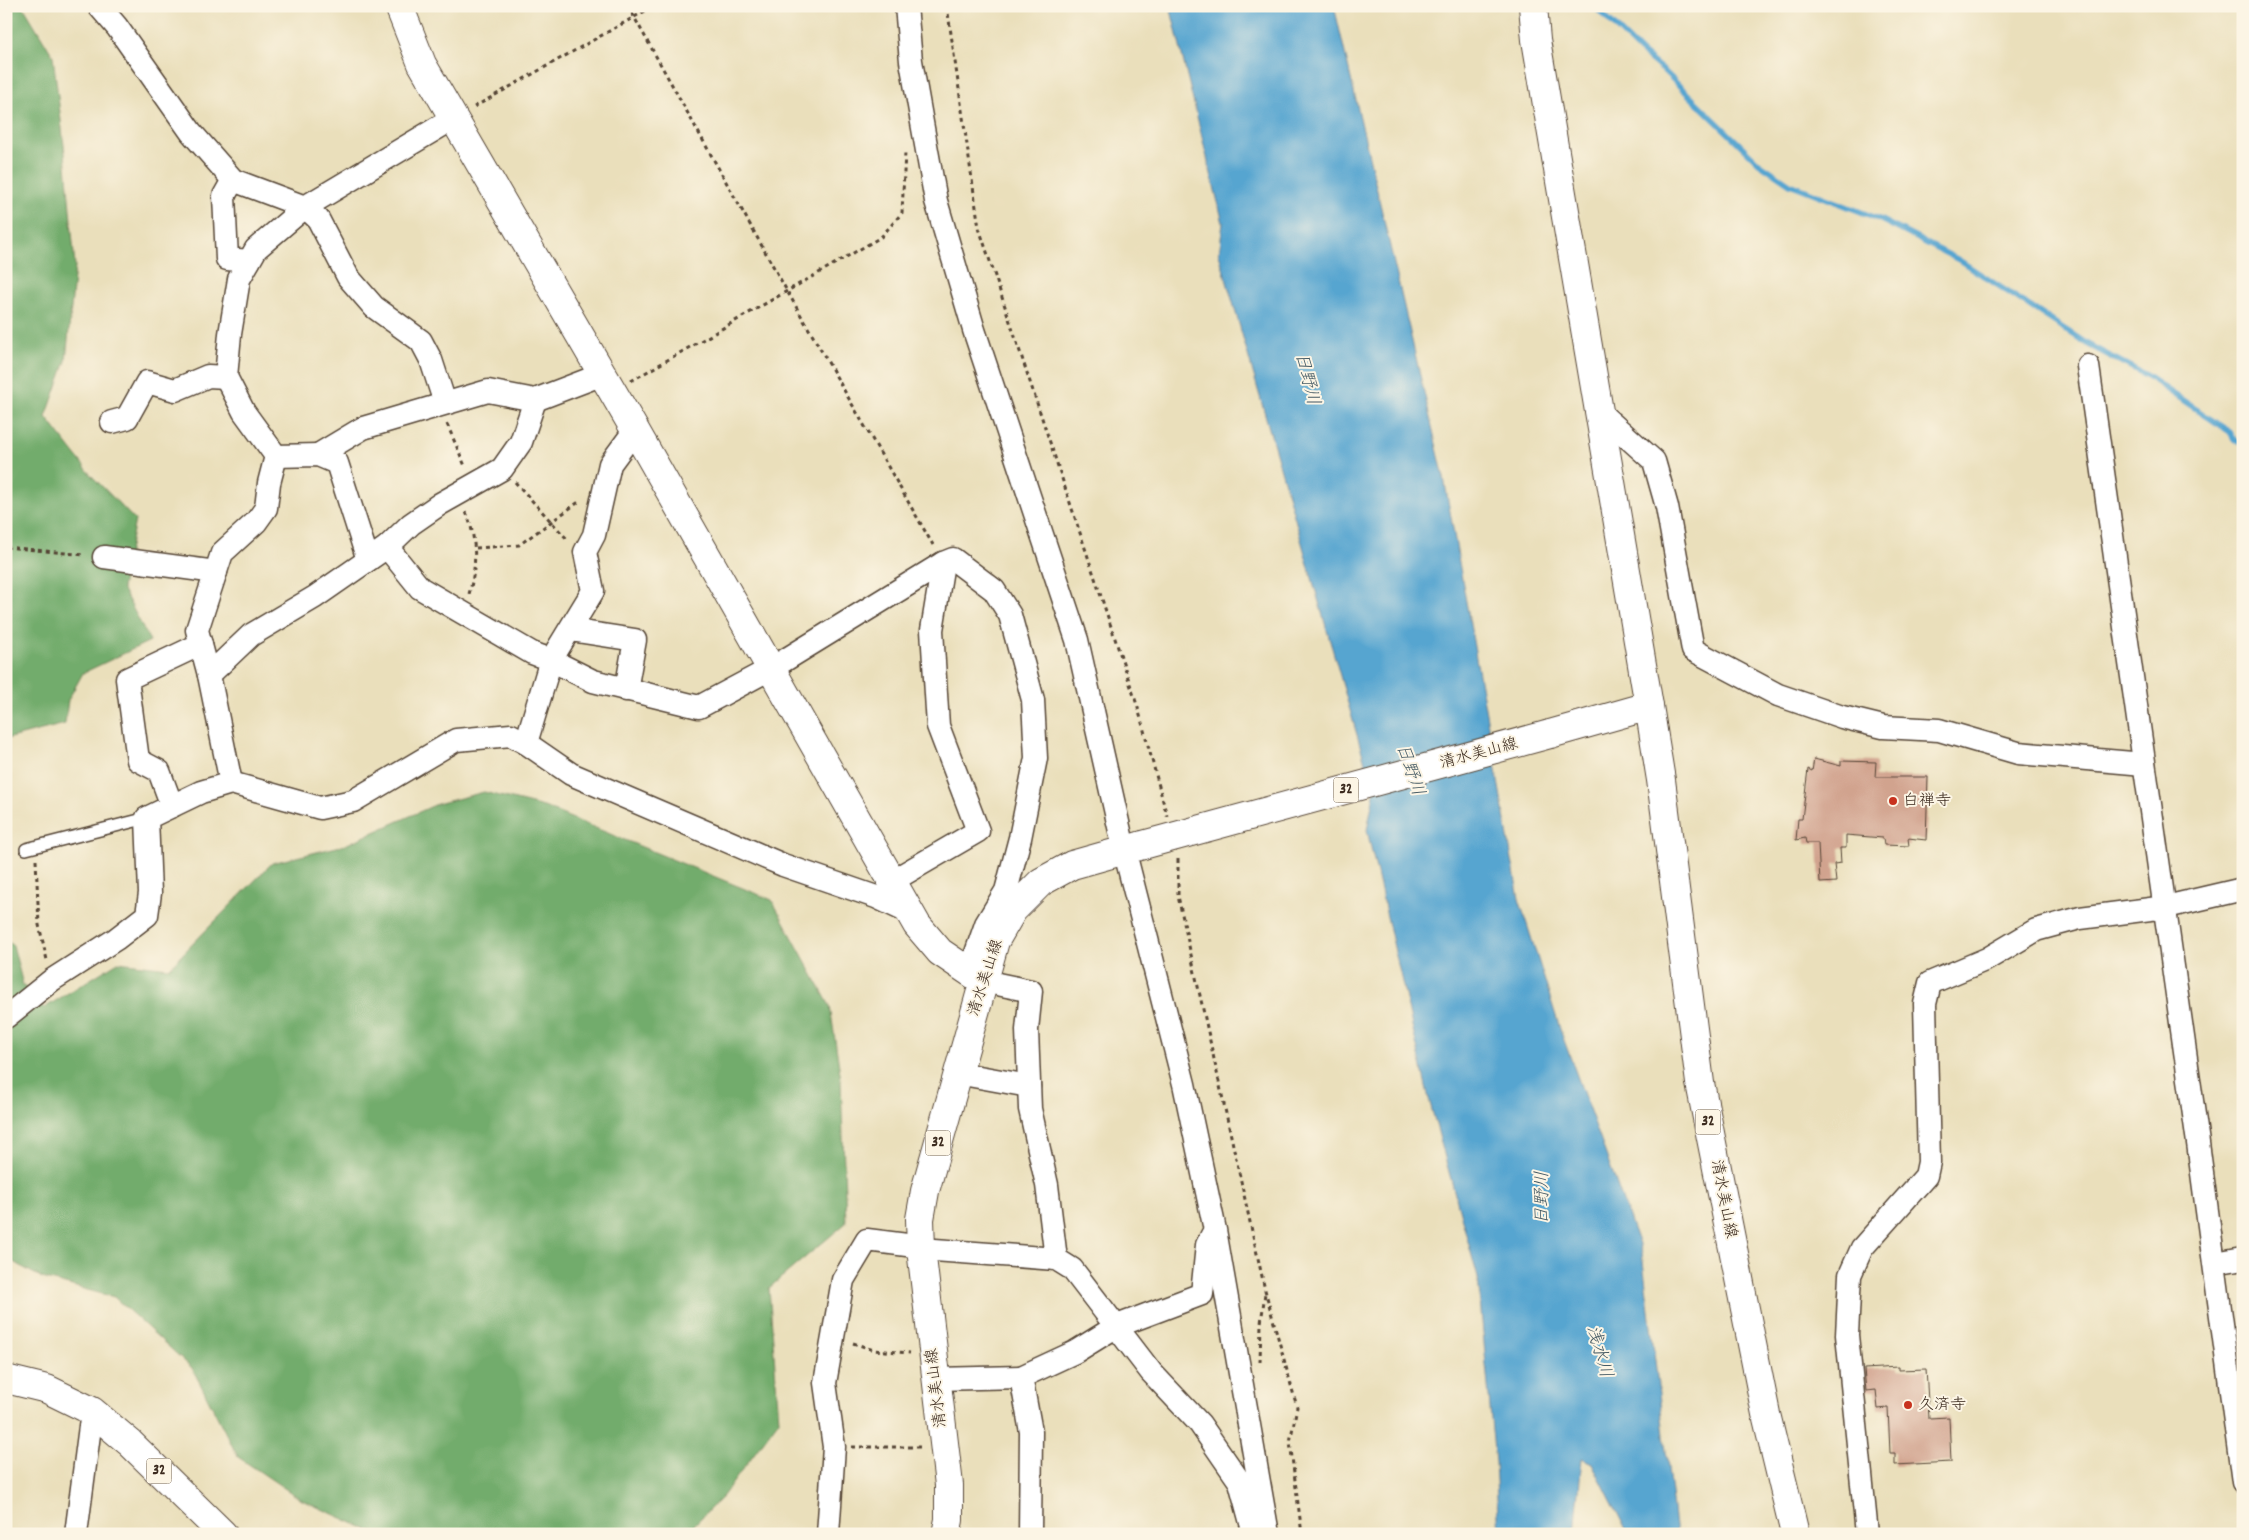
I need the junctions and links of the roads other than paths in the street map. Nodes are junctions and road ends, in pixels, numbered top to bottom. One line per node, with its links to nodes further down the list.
1 (99, 6): 6 (street)
2 (398, 6): 5 (main road)
3 (906, 6): 36 (street)
4 (1533, 6): 14 (main road)
5 (454, 118): 7 (street); 11 (main road)
6 (233, 180): 7 (street); 8 (street)
7 (305, 207): 8 (street); 13 (street)
8 (249, 261): 10 (street)
9 (2088, 366): 32 (street)
10 (226, 377): 15 (street); 18 (street)
11 (608, 383): 12 (street); 16 (main road)
12 (535, 400): 13 (street); 19 (street)
13 (445, 403): 17 (street)
14 (1598, 411): 30 (main road); 32 (street)
15 (112, 422)
16 (635, 430): 24 (street); 27 (main road)
17 (318, 455): 18 (street); 21 (street)
18 (276, 456): 23 (street)
19 (387, 547): 21 (street); 26 (street)
20 (104, 557): 23 (street)
21 (368, 560): 28 (street)
22 (944, 563): 27 (street); 38 (street); 42 (street)
23 (216, 572): 25 (street)
24 (570, 630): 26 (street); 29 (street)
25 (201, 644): 28 (street); 34 (street)
26 (551, 660): 29 (street); 31 (street)
27 (772, 668): 29 (street); 38 (main road)
28 (209, 675): 33 (street)
29 (626, 690)
30 (1648, 706): 36 (main road, 清水美山線 / 32, bridge); 64 (main road, 清水美山線 / 32)
31 (526, 742): 33 (street); 41 (street)
32 (2144, 764): 40 (street)
33 (231, 783): 34 (street)
34 (172, 806): 35 (street)
35 (147, 818): 37 (lane); 43 (street)
36 (1133, 847): 42 (main road, 清水美山線 / 32); 46 (street)
37 (31, 848)
38 (892, 881): 41 (main road)
39 (2243, 889): 40 (street)
40 (2166, 907): 50 (street); 65 (street)
41 (910, 913): 42 (main road)
42 (983, 981): 44 (main road, 清水美山線 / 32); 45 (street)
43 (6, 1017)
44 (957, 1073): 45 (street); 47 (main road, 清水美山線 / 32)
45 (1029, 1086): 49 (street)
46 (1215, 1230): 51 (street); 63 (street)
47 (918, 1248): 49 (street); 54 (main road, 清水美山線 / 32); 59 (street)
48 (2243, 1258): 50 (street)
49 (1056, 1259): 51 (street)
50 (2215, 1263): 56 (street)
51 (1117, 1326): 52 (street); 62 (street)
52 (1021, 1378): 54 (street); 61 (street)
53 (6, 1379): 55 (main road, 32)
54 (936, 1380): 60 (main road, 清水美山線 / 32)
55 (92, 1411): 57 (street); 58 (main road, 32)
56 (2243, 1482)
57 (76, 1534)
58 (223, 1534)
59 (828, 1534)
60 (946, 1534)
61 (1030, 1534)
62 (1254, 1534)
63 (1268, 1534)
64 (1795, 1534)
65 (1868, 1534)

